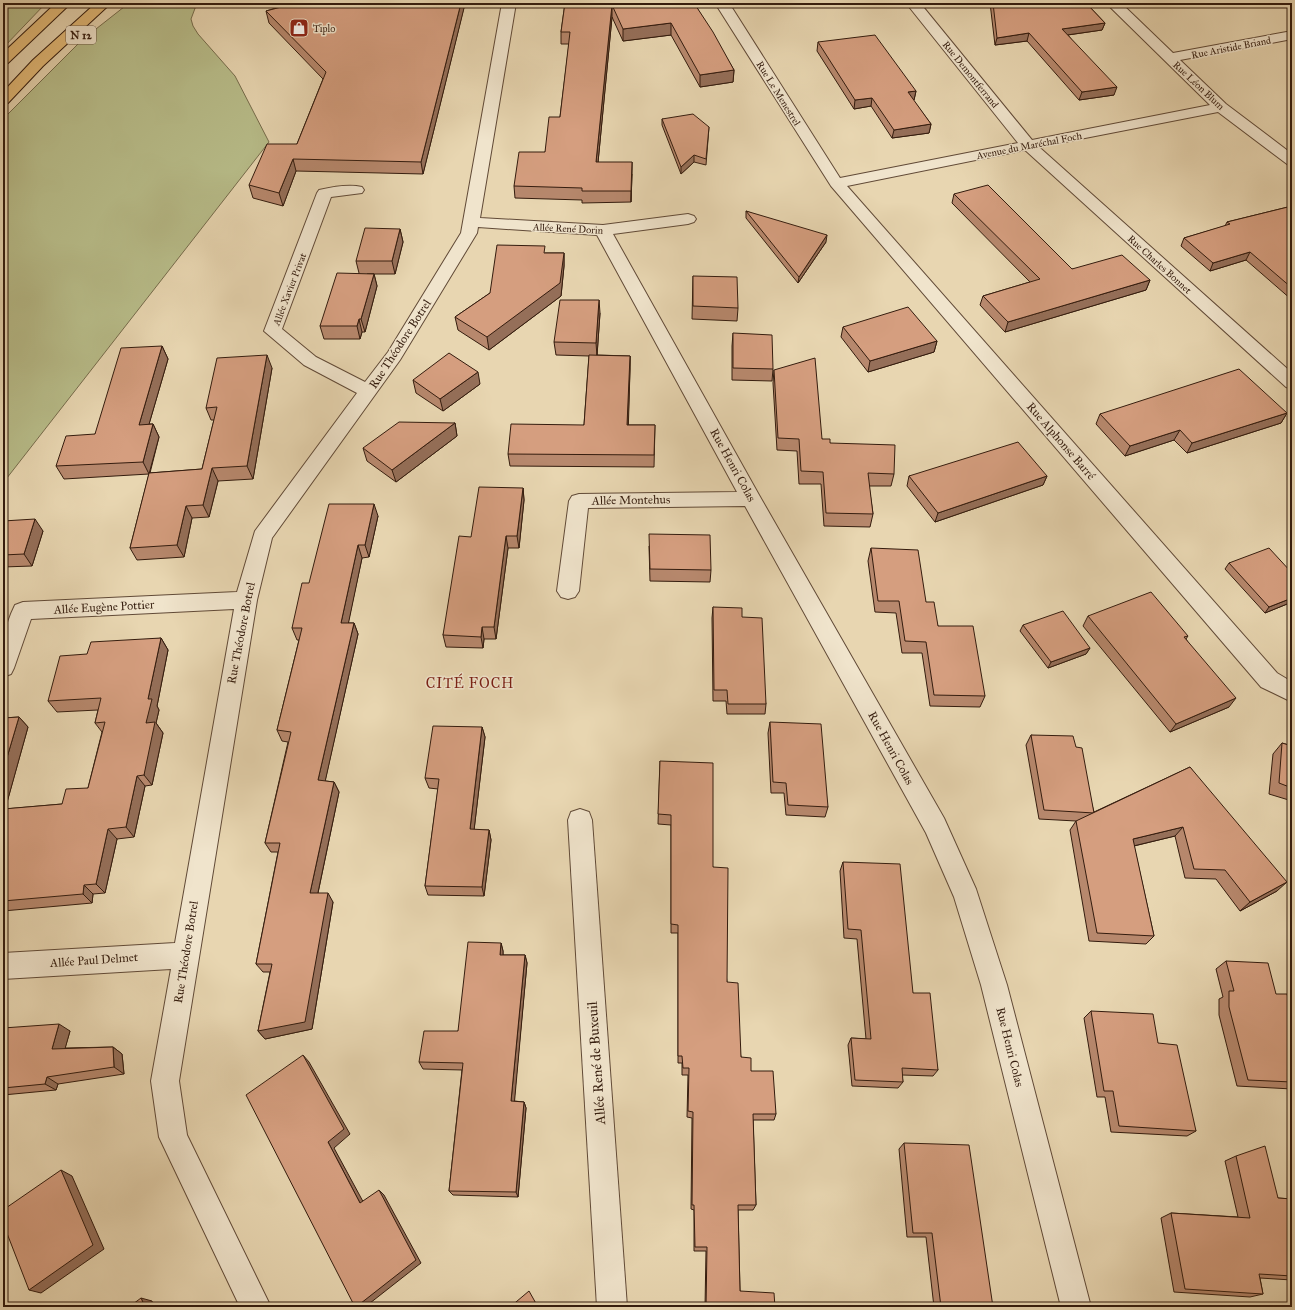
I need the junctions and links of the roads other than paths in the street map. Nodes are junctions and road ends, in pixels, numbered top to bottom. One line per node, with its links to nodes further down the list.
1 (64, 3): 9 (main road)
2 (509, 3): 17 (street, Rue Théodore Botrel)
3 (722, 3): 14 (street, Rue Le Menestrel)
4 (913, 3): 12 (street, Rue Demontferrand)
5 (1113, 3): 8 (street, Rue Léon Blum)
6 (110, 5): 10 (main road, N 12)
7 (1292, 35): 8 (street, Rue Aristide Briand)
8 (1170, 58): 11 (street, Rue Léon Blum)
9 (3, 60)
10 (3, 100)
11 (1221, 107): 12 (street, Avenue du Maréchal Foch); 13 (street, Rue Léon Blum)
12 (1028, 145): 14 (street, Avenue du Maréchal Foch); 19 (street, Rue Charles Bonnet)
13 (1292, 161)
14 (836, 183): 25 (street, Rue Alphonse Barré)
15 (356, 190): 20 (street, Allée Xavier Privat)
16 (688, 219): 18 (street, Allée René Dorin)
17 (471, 222): 18 (street, Allée René Dorin); 20 (street, Rue Théodore Botrel)
18 (603, 230): 21 (street, Rue Henri Colas)
19 (1292, 383)
20 (368, 391): 23 (street, Rue Théodore Botrel)
21 (751, 499): 22 (street, Allée Montehus); 31 (street, Rue Henri Colas)
22 (568, 592)
23 (246, 600): 24 (street, Allée Eugène Pottier); 27 (street, Rue Théodore Botrel)
24 (3, 668)
25 (1292, 693)
26 (580, 820): 30 (street, Allée René de Buxeuil)
27 (186, 955): 28 (street, Allée Paul Delmet); 29 (street, Rue Théodore Botrel)
28 (3, 966)
29 (256, 1307)
30 (612, 1307)
31 (1076, 1307)

